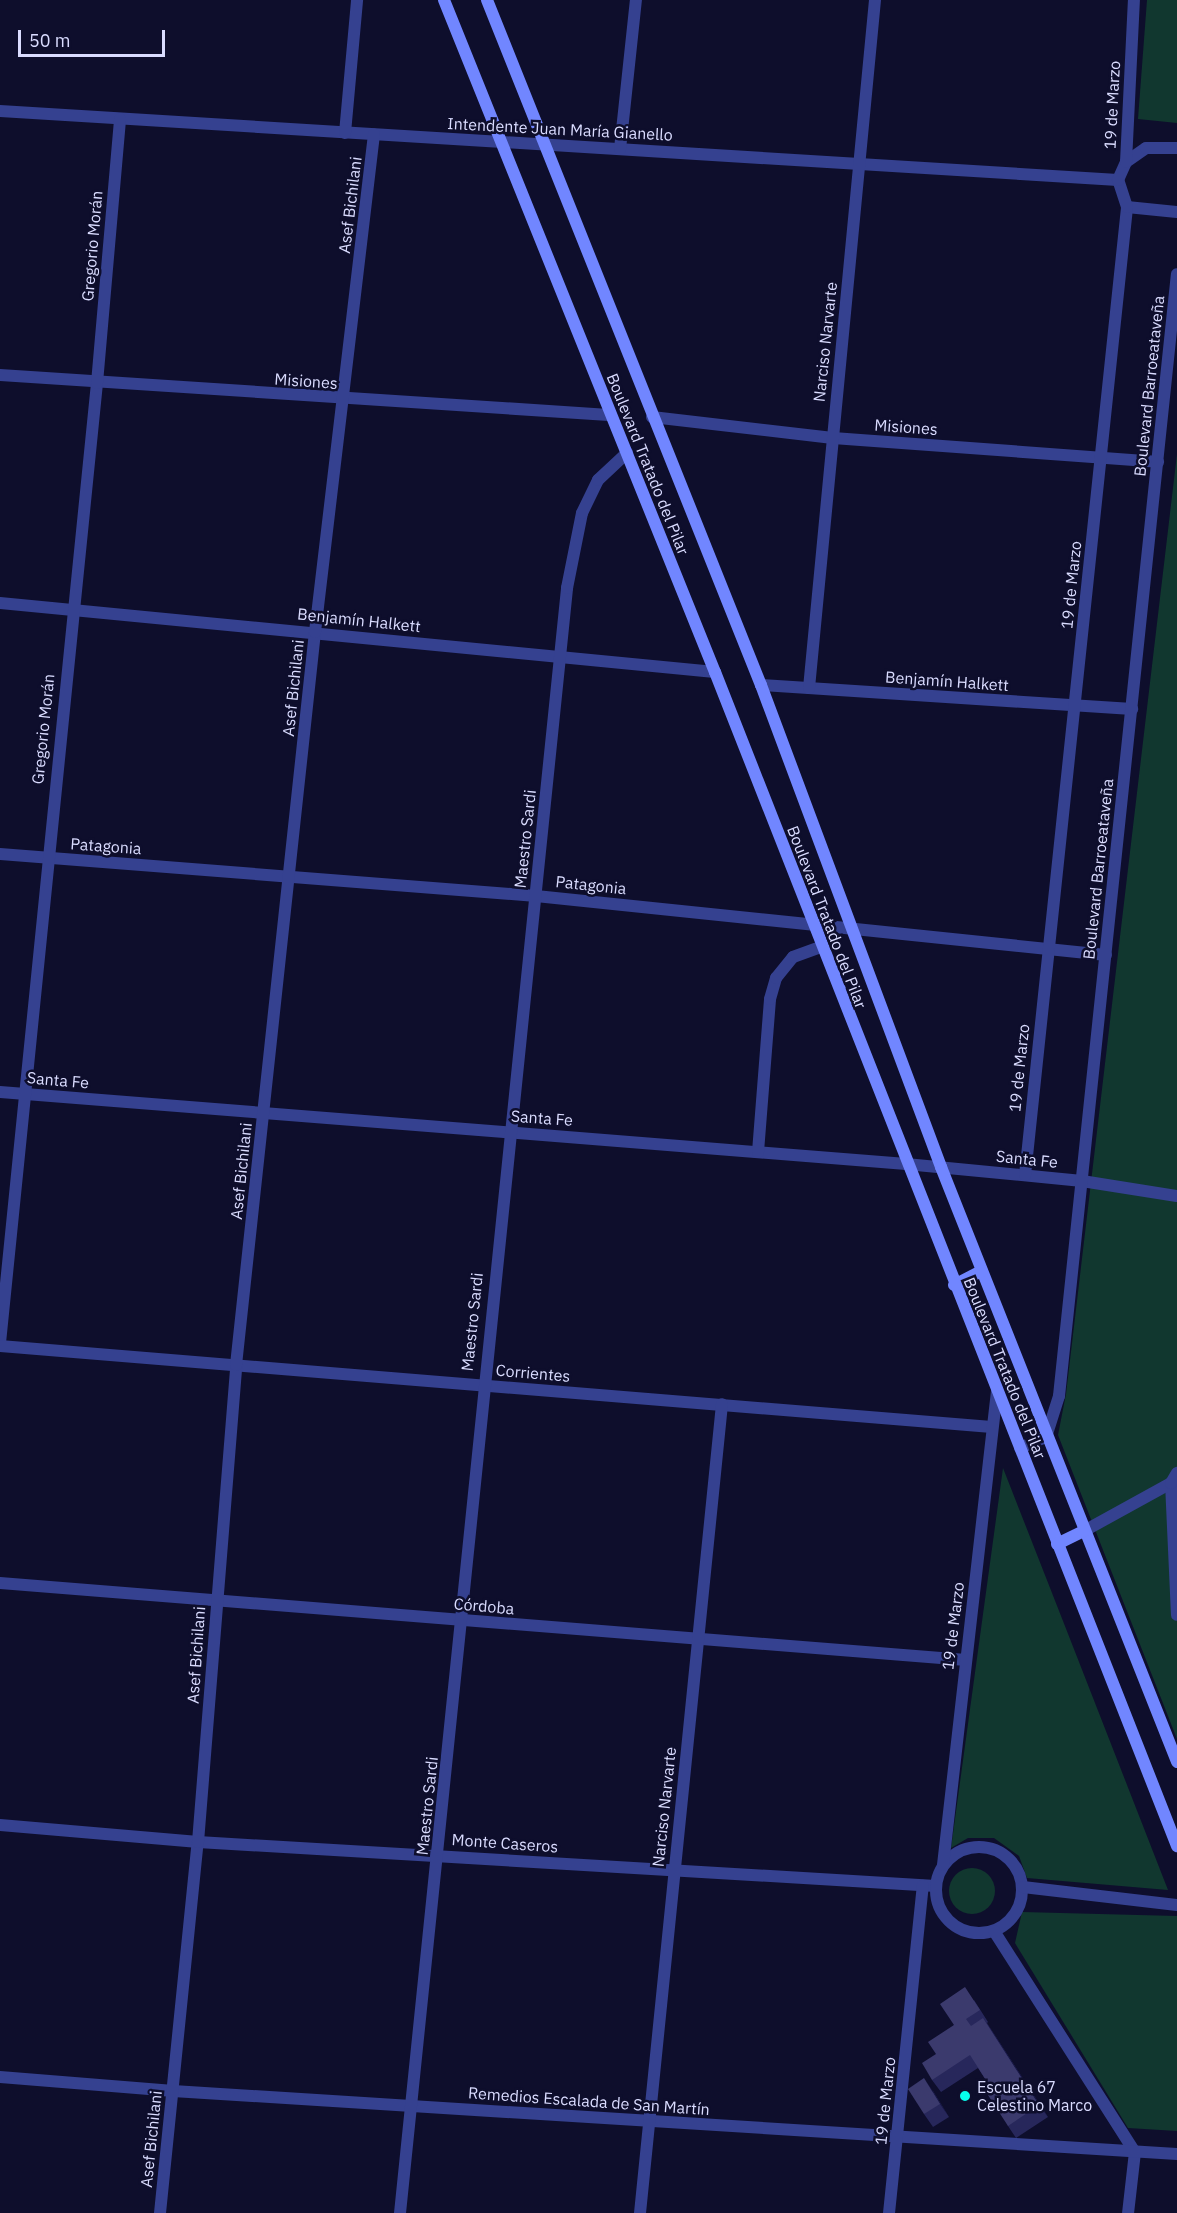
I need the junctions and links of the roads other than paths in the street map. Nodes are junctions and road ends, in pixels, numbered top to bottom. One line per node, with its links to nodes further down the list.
1 (357, 0): 9 (street, Asef Bichilani)
2 (444, 0): 11 (main road, Boulevard Tratado del Pilar)
3 (487, 0): 12 (main road, Boulevard Tratado del Pilar)
4 (636, 0): 14 (street)
5 (875, 0): 16 (street, Narciso Narvarte)
6 (1134, 0): 15 (street, 19 de Marzo)
7 (0, 111): 8 (street, Intendente Juan María Gianello)
8 (120, 119): 9 (street, Intendente Juan María Gianello); 22 (street, Gregorio Morán)
9 (345, 133): 10 (street, Intendente Juan María Gianello)
10 (374, 135): 11 (street, Intendente Juan María Gianello); 23 (street, Asef Bichilani)
11 (500, 142): 12 (street, Intendente Juan María Gianello); 24 (main road, Boulevard Tratado del Pilar)
12 (543, 145): 14 (street, Intendente Juan María Gianello); 25 (main road, Boulevard Tratado del Pilar)
13 (1177, 148): 15 (street)
14 (620, 150): 16 (street, Intendente Juan María Gianello)
15 (1126, 162): 17 (street, 19 de Marzo)
16 (859, 164): 17 (street, Intendente Juan María Gianello); 26 (street, Narciso Narvarte)
17 (1118, 180): 18 (street, 19 de Marzo)
18 (1127, 207): 19 (street); 28 (street, 19 de Marzo)
19 (1177, 212)
20 (1177, 274): 29 (street, Boulevard Barroeataveña)
21 (0, 375): 22 (street, Misiones)
22 (97, 383): 23 (street, Misiones); 31 (street, Gregorio Morán)
23 (344, 400): 24 (street, Misiones); 32 (street, Asef Bichilani)
24 (609, 415): 27 (main road, Boulevard Tratado del Pilar)
25 (652, 417): 26 (street, Misiones); 35 (main road, Boulevard Tratado del Pilar)
26 (833, 438): 28 (street, Misiones); 36 (street, Narciso Narvarte)
27 (627, 453): 33 (street, Maestro Sardi); 34 (main road, Boulevard Tratado del Pilar)
28 (1101, 457): 29 (street, Misiones); 37 (street, 19 de Marzo)
29 (1158, 462): 38 (street, Boulevard Barroeataveña)
30 (0, 603): 31 (street, Benjamín Halkett)
31 (72, 609): 32 (street, Benjamín Halkett); 40 (street, Gregorio Morán)
32 (315, 632): 33 (street, Benjamín Halkett); 41 (street, Asef Bichilani)
33 (559, 658): 34 (street, Benjamín Halkett); 42 (street, Maestro Sardi)
34 (715, 672): 43 (main road, Boulevard Tratado del Pilar)
35 (761, 685): 36 (street, Benjamín Halkett); 44 (main road, Boulevard Tratado del Pilar)
36 (809, 688): 37 (street, Benjamín Halkett)
37 (1075, 706): 38 (street, Benjamín Halkett); 46 (street, 19 de Marzo)
38 (1132, 710): 47 (street, Boulevard Barroeataveña)
39 (0, 854): 40 (street, Patagonia)
40 (47, 858): 41 (street, Patagonia); 49 (street, Gregorio Morán)
41 (289, 876): 42 (street, Patagonia); 50 (street, Asef Bichilani)
42 (536, 896): 43 (street, Patagonia); 51 (street, Maestro Sardi)
43 (811, 924): 44 (street, Patagonia); 45 (main road, Boulevard Tratado del Pilar)
44 (852, 928): 46 (street, Patagonia); 54 (main road, Boulevard Tratado del Pilar)
45 (820, 947): 52 (street); 53 (main road, Boulevard Tratado del Pilar)
46 (1049, 949): 47 (street, Patagonia); 55 (street, 19 de Marzo)
47 (1106, 955): 56 (street, Boulevard Barroeataveña)
48 (0, 1092): 49 (street, Santa Fe)
49 (23, 1094): 50 (street, Santa Fe); 60 (street, Gregorio Morán)
50 (264, 1113): 51 (street, Santa Fe); 61 (street, Asef Bichilani)
51 (508, 1132): 52 (street, Santa Fe); 62 (street, Maestro Sardi)
52 (758, 1152): 53 (street, Santa Fe)
53 (906, 1164): 54 (street, Santa Fe); 59 (main road, Boulevard Tratado del Pilar)
54 (941, 1167): 55 (street, Santa Fe); 58 (main road, Boulevard Tratado del Pilar)
55 (1025, 1175): 56 (street, Santa Fe)
56 (1082, 1181): 57 (street, Santa Fe); 66 (street, Boulevard Barroeataveña)
57 (1177, 1196)
58 (982, 1271): 59 (main road); 66 (main road, Boulevard Tratado del Pilar)
59 (954, 1285): 63 (main road, Boulevard Tratado del Pilar)
60 (0, 1345): 61 (street, Corrientes)
61 (236, 1365): 62 (street, Corrientes); 72 (street, Asef Bichilani)
62 (482, 1385): 64 (street, Corrientes); 74 (street, Maestro Sardi)
63 (997, 1390): 65 (street, 19 de Marzo); 67 (main road, Boulevard Tratado del Pilar)
64 (722, 1404): 65 (street, Corrientes); 75 (street, Narciso Narvarte)
65 (992, 1426): 76 (street, 19 de Marzo)
66 (1046, 1437): 67 (street); 69 (main road, Boulevard Tratado del Pilar)
67 (1020, 1448): 70 (main road, Boulevard Tratado del Pilar)
68 (1174, 1478): 69 (street); 73 (street)
69 (1084, 1531): 70 (main road); 77 (main road, Boulevard Tratado del Pilar)
70 (1057, 1544): 80 (main road, Boulevard Tratado del Pilar)
71 (0, 1583): 72 (street, Córdoba)
72 (217, 1601): 74 (street, Córdoba); 79 (street, Asef Bichilani)
73 (1177, 1615)
74 (462, 1620): 75 (street, Córdoba); 81 (street, Maestro Sardi)
75 (698, 1639): 76 (street, Córdoba); 83 (street, Narciso Narvarte)
76 (966, 1660): 82 (street, 19 de Marzo)
77 (1177, 1762)
78 (0, 1825): 79 (street, Monte Caseros)
79 (198, 1842): 81 (street, Monte Caseros); 89 (street, Asef Bichilani)
80 (1177, 1846)
81 (439, 1855): 83 (street, Monte Caseros); 90 (street, Maestro Sardi)
82 (943, 1865): 84 (street); 85 (street)
83 (673, 1871): 84 (street, Monte Caseros); 91 (street, Narciso Narvarte)
84 (929, 1886): 87 (street); 92 (street, 19 de Marzo)
85 (1023, 1887): 86 (street); 87 (street)
86 (1177, 1905)
87 (994, 1931): 93 (street)
88 (0, 2077): 89 (street, Remedios Escalada de San Martín)
89 (173, 2091): 90 (street, Remedios Escalada de San Martín); 95 (street, Asef Bichilani)
90 (410, 2106): 91 (street, Remedios Escalada de San Martín); 96 (street, Maestro Sardi)
91 (646, 2121): 92 (street, Remedios Escalada de San Martín); 97 (street, Narciso Narvarte)
92 (899, 2137): 93 (street, Remedios Escalada de San Martín); 98 (street, 19 de Marzo)
93 (1136, 2152): 94 (street, Remedios Escalada de San Martín); 99 (street)
94 (1177, 2154)
95 (160, 2213)
96 (400, 2213)
97 (640, 2213)
98 (889, 2213)
99 (1128, 2213)

